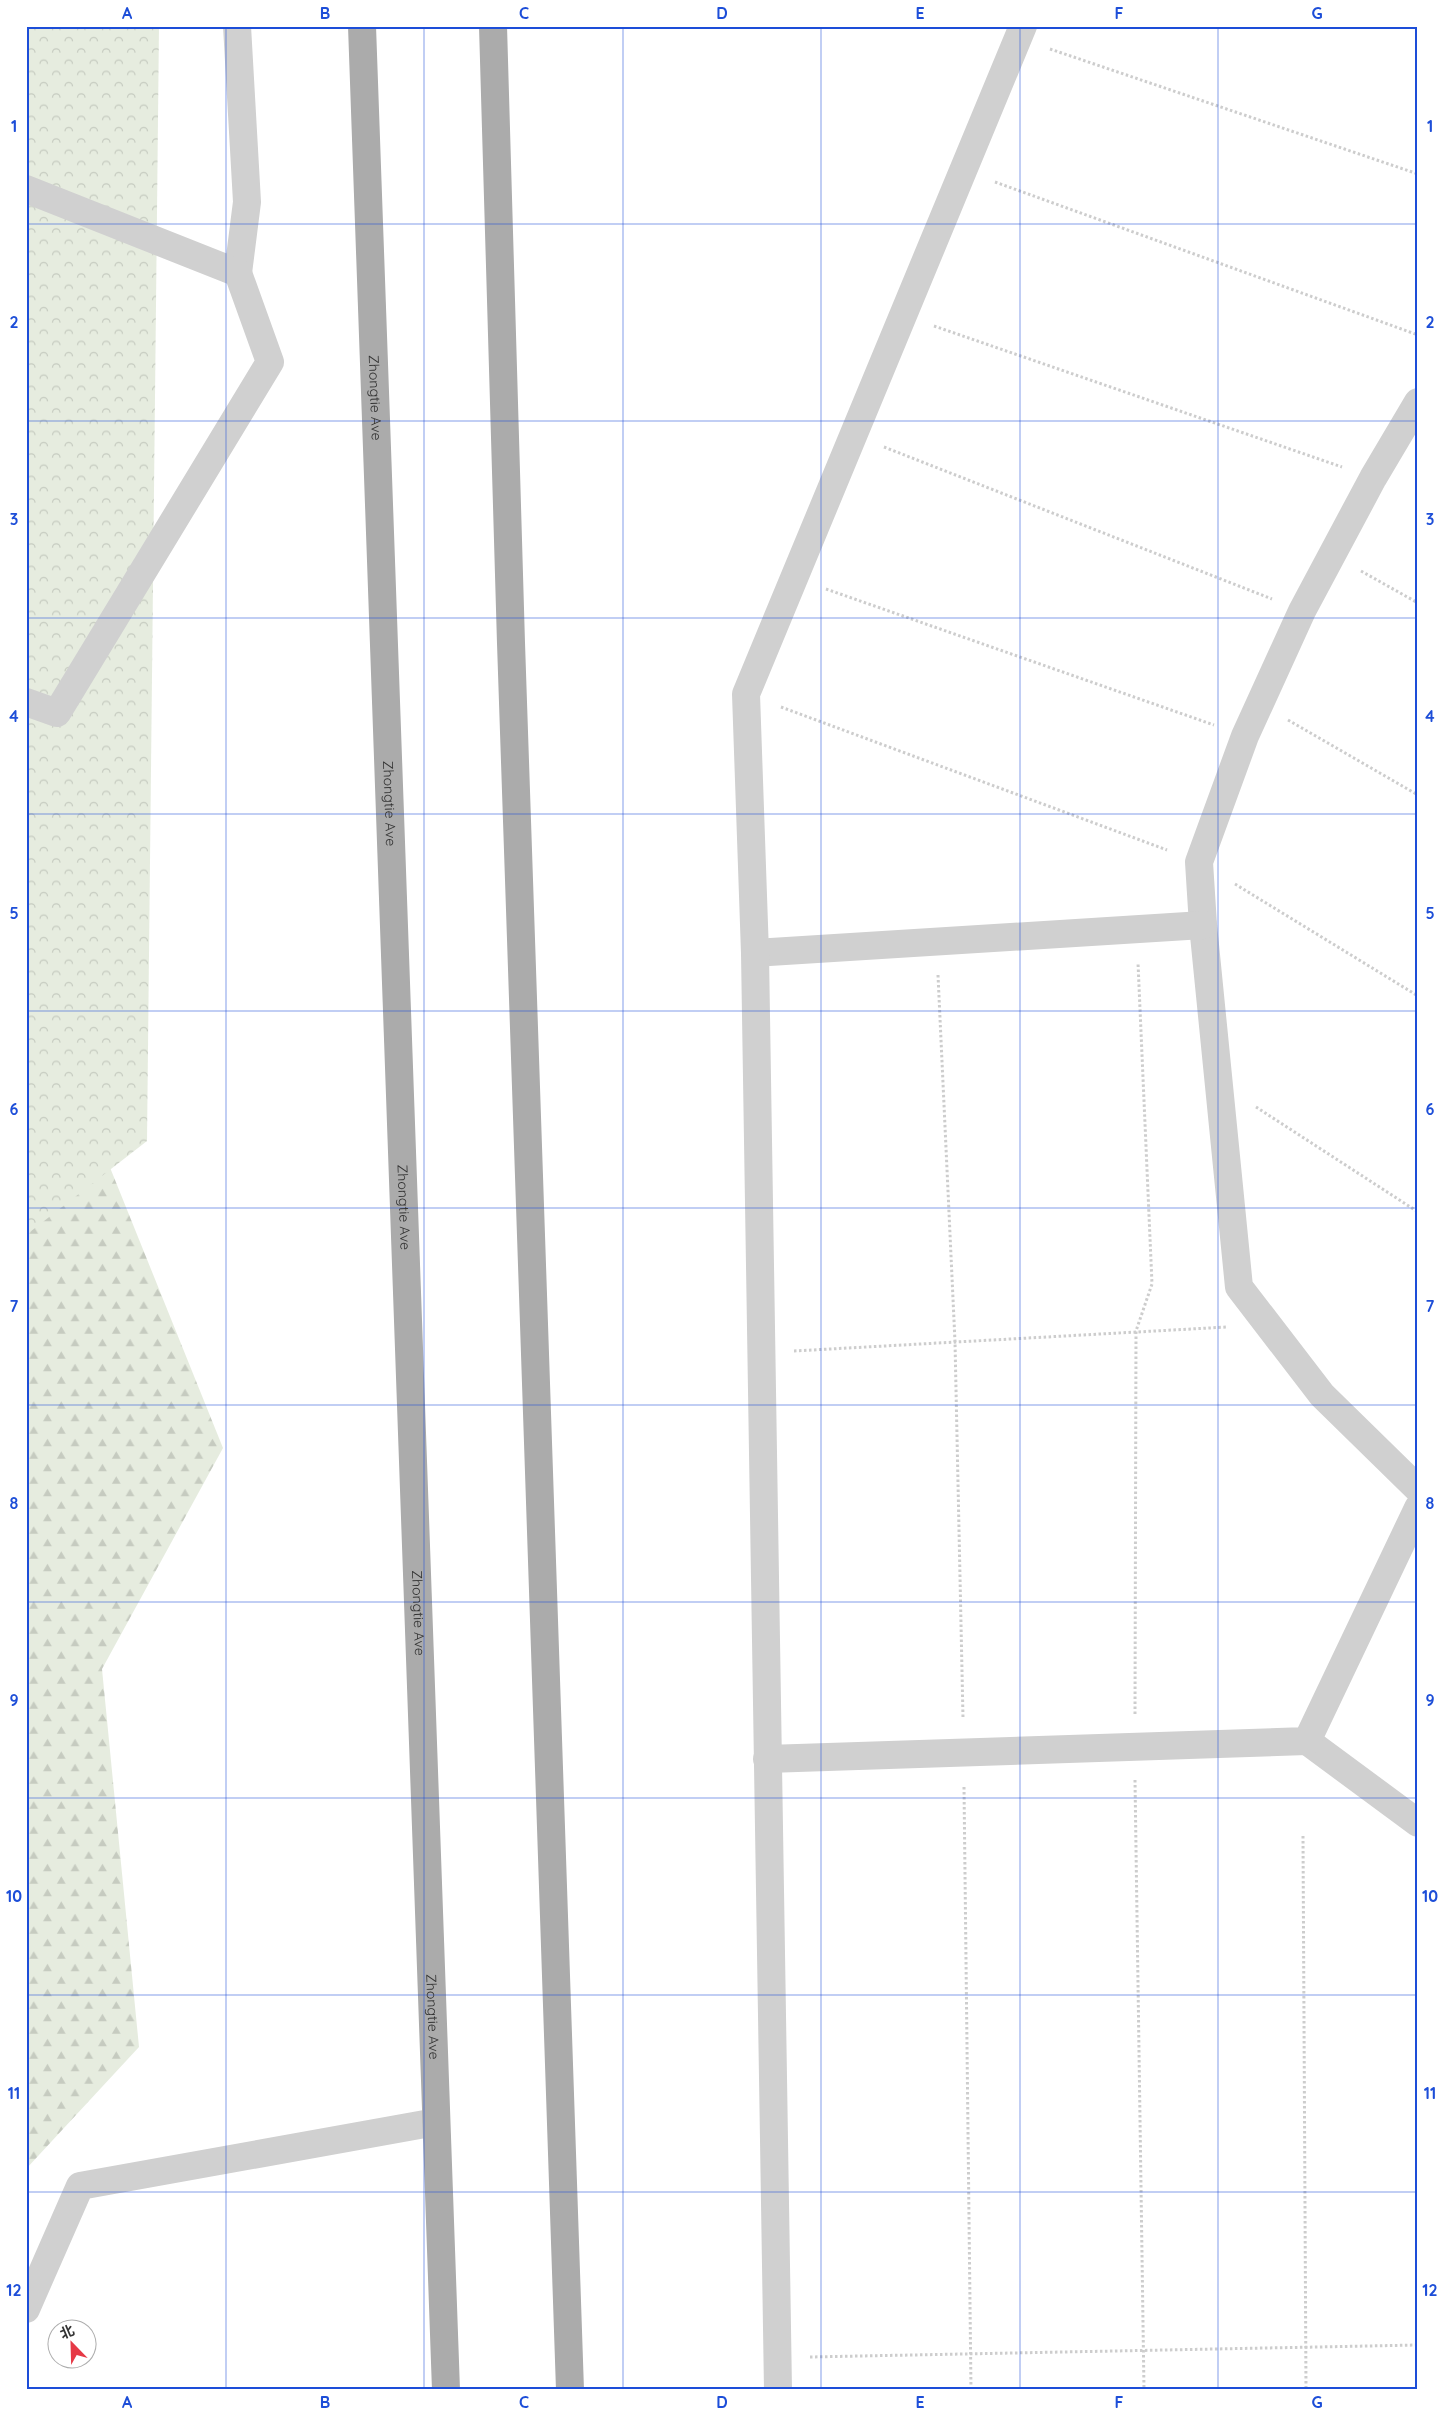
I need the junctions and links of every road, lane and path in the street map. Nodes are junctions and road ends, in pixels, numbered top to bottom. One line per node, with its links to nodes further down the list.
1 (237, 26): 8 (street)
2 (362, 26): 43 (main road, Zhongtie Ave)
3 (493, 26): 51 (main road)
4 (1021, 32): 5 (street); 6 (path)
5 (964, 170): 9 (street); 10 (path)
6 (1418, 174)
7 (26, 189): 8 (street)
8 (238, 273): 19 (street)
9 (903, 315): 12 (street); 13 (path)
10 (1418, 335)
11 (1418, 402): 13 (street)
12 (853, 435): 15 (street); 17 (path)
13 (1373, 478): 14 (street)
14 (1332, 554): 16 (path); 17 (street)
15 (794, 578): 18 (street); 21 (path)
16 (1418, 603)
17 (1302, 611): 20 (street)
18 (746, 694): 23 (path); 27 (street)
19 (26, 702)
20 (1260, 704): 21 (street); 22 (path)
21 (1245, 736): 23 (street)
22 (1418, 794)
23 (1199, 862): 24 (street); 28 (path)
24 (1203, 924): 25 (street); 29 (street)
25 (1136, 929): 26 (street); 32 (path)
26 (936, 942): 27 (street); 33 (path)
27 (755, 953): 34 (street)
28 (1418, 996)
29 (1218, 1082): 30 (path); 31 (street)
30 (1418, 1212)
31 (1268, 1324): 32 (path); 35 (street)
32 (1136, 1331): 33 (path); 38 (path)
33 (955, 1342): 34 (path); 39 (path)
34 (760, 1352): 40 (street)
35 (1418, 1489)
36 (1418, 1508): 37 (street)
37 (1308, 1741): 38 (street); 41 (street)
38 (1134, 1747): 39 (street); 47 (path)
39 (964, 1753): 40 (street); 48 (path)
40 (767, 1759): 49 (street)
41 (1418, 1823)
42 (1303, 1836): 46 (path)
43 (436, 2122): 44 (street); 50 (main road, Zhongtie Ave)
44 (26, 2309)
45 (1418, 2345): 46 (path)
46 (1305, 2347): 47 (path); 55 (path)
47 (1145, 2351): 48 (path); 54 (path)
48 (971, 2353): 49 (path); 53 (path)
49 (777, 2357): 52 (street)
50 (446, 2390)
51 (570, 2390)
52 (778, 2390)
53 (971, 2390)
54 (1144, 2390)
55 (1306, 2390)

